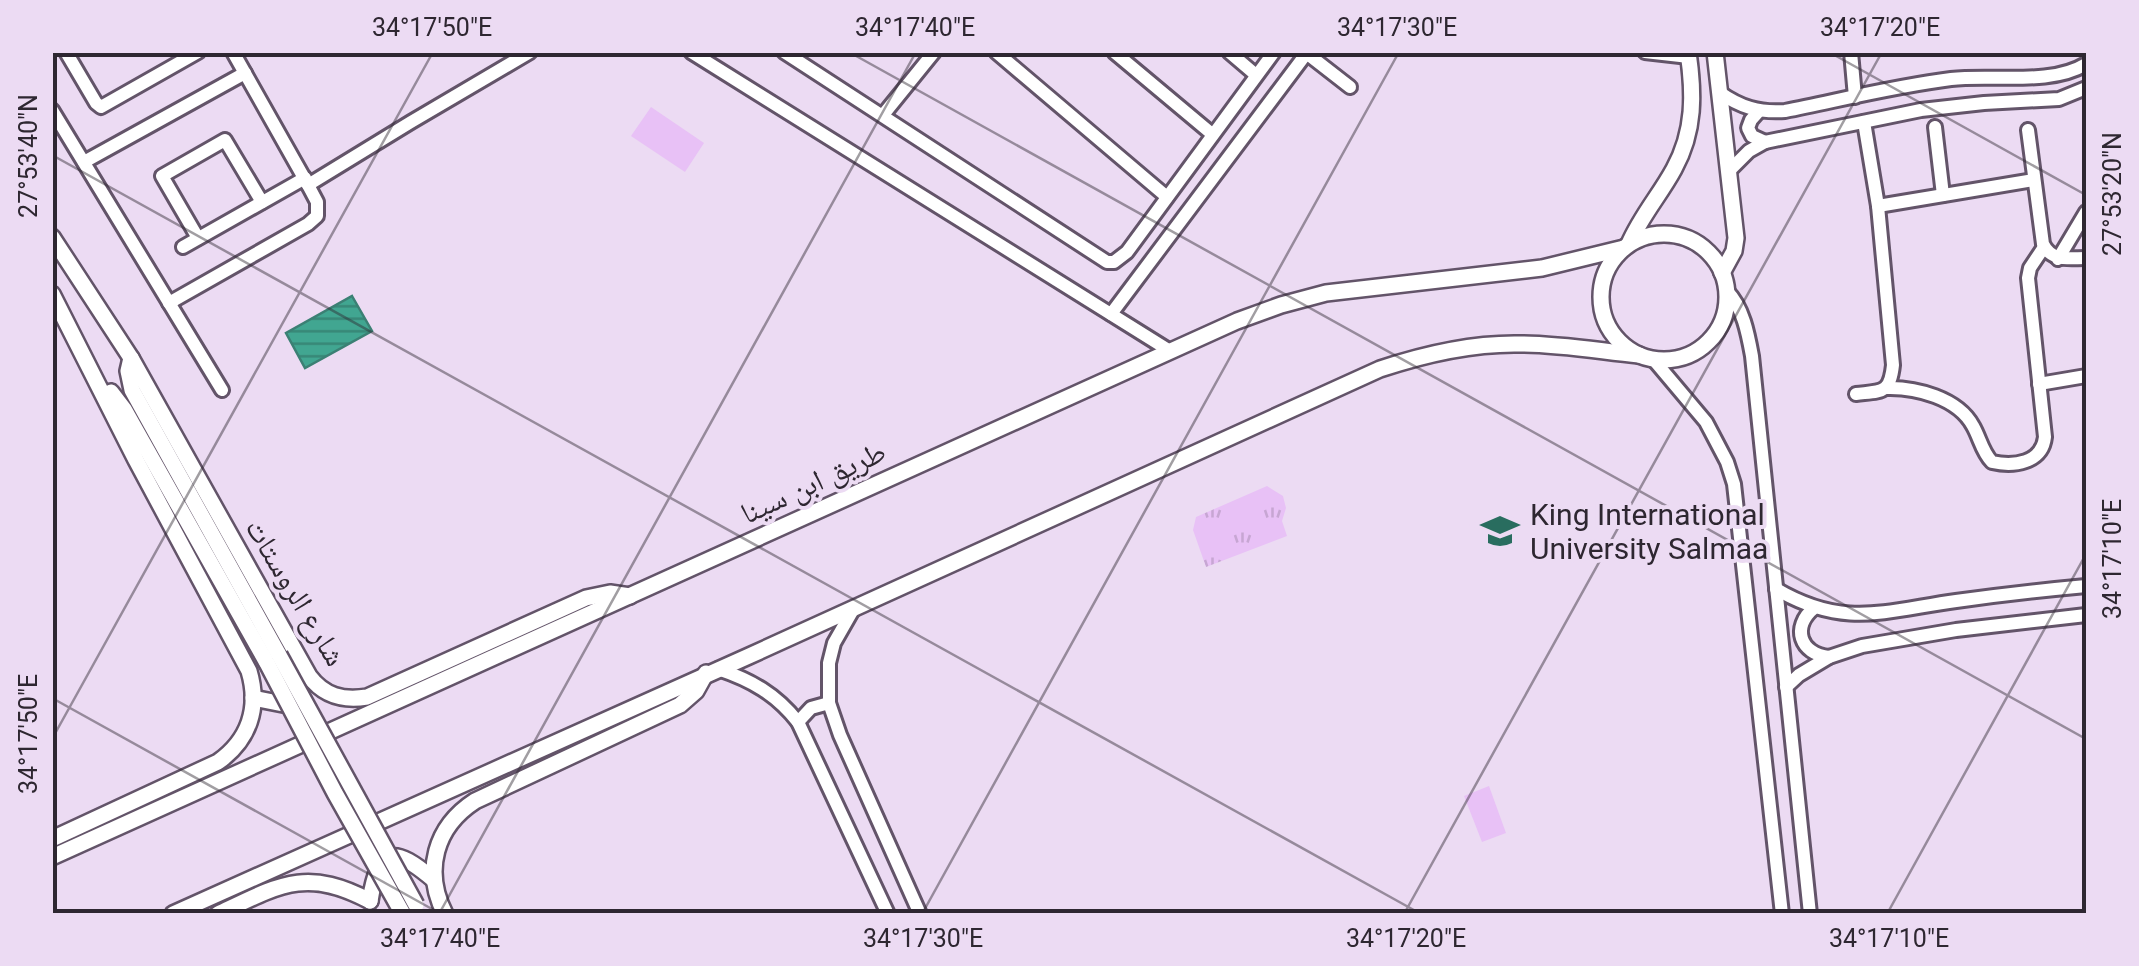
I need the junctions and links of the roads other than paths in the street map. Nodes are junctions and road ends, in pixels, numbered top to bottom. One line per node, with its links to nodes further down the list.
1 (66, 52): 17 (street)
2 (198, 52): 17 (street)
3 (233, 52): 19 (street)
4 (530, 52): 36 (street)
5 (691, 52): 53 (street)
6 (784, 52): 27 (street)
7 (934, 52): 27 (street)
8 (996, 52): 38 (street)
9 (1114, 52): 31 (street)
10 (1229, 52): 20 (street)
11 (1274, 52): 20 (street)
12 (1645, 52): 16 (street)
13 (1715, 52): 23 (main road)
14 (1851, 52): 24 (street)
15 (1306, 53): 21 (street); 53 (street)
16 (1688, 54): 44 (main road)
17 (175, 58)
18 (2086, 64): 24 (street)
19 (245, 73): 33 (street); 36 (street)
20 (1256, 75): 31 (street)
21 (1350, 87)
22 (2086, 88): 28 (street)
23 (1720, 92): 26 (street); 34 (main road)
24 (1855, 96): 26 (street)
25 (52, 110): 33 (street)
26 (1759, 111): 32 (street)
27 (883, 115): 38 (street)
28 (1864, 122): 32 (street); 40 (street)
29 (1935, 126): 37 (street)
30 (2028, 130): 35 (street)
31 (1212, 134): 38 (street)
32 (1765, 142): 34 (street)
33 (84, 162): 52 (street)
34 (1728, 172): 49 (main road)
35 (2034, 180): 37 (street); 46 (street)
36 (306, 181): 39 (street); 52 (street)
37 (1944, 195): 40 (street)
38 (1166, 197)
39 (262, 202): 43 (street); 43 (street)
40 (1878, 206): 60 (street)
41 (2086, 212): 47 (street)
42 (52, 236): 56 (main road, شارع الروستات)
43 (198, 238): 45 (street)
44 (1626, 246): 49 (main road); 54 (main road, طريق ابن سينا); 55 (main road)
45 (182, 247)
46 (2044, 247): 47 (street); 59 (street)
47 (2058, 258): 48 (street)
48 (2086, 258)
49 (1722, 273): 50 (main road)
50 (1726, 291): 55 (main road); 64 (street)
51 (52, 294): 58 (main road)
52 (169, 303): 61 (street)
53 (1111, 314): 54 (street)
54 (1170, 351): 65 (main road, طريق ابن سينا)
55 (1646, 357): 66 (main road); 87 (street)
56 (131, 358): 70 (main road); 72 (main road, شارع الروستات)
57 (2086, 376): 59 (street)
58 (97, 379): 70 (main road); 74 (main road)
59 (2039, 384): 60 (street)
60 (1886, 388): 62 (street)
61 (222, 390)
62 (1856, 394)
63 (2086, 586): 67 (street)
64 (1776, 590): 67 (street); 73 (street)
65 (630, 596): 72 (main road, شارع الروستات); 78 (main road, طريق ابن سينا)
66 (854, 608): 71 (main road); 75 (street)
67 (1814, 608): 69 (street)
68 (2086, 615): 69 (street)
69 (1829, 658): 73 (street)
70 (273, 659): 81 (main road, bridge)
71 (712, 671): 76 (street); 79 (main road); 82 (main road)
72 (316, 686): 74 (main road)
73 (1786, 686): 88 (street)
74 (253, 698): 77 (main road)
75 (829, 703): 76 (street); 86 (street)
76 (798, 722): 85 (street)
77 (52, 839)
78 (52, 857)
79 (434, 880): 80 (main road); 84 (main road)
80 (373, 907): 83 (main road)
81 (413, 911)
82 (172, 914)
83 (218, 914)
84 (445, 914)
85 (888, 914)
86 (920, 914)
87 (1782, 914)
88 (1810, 914)

